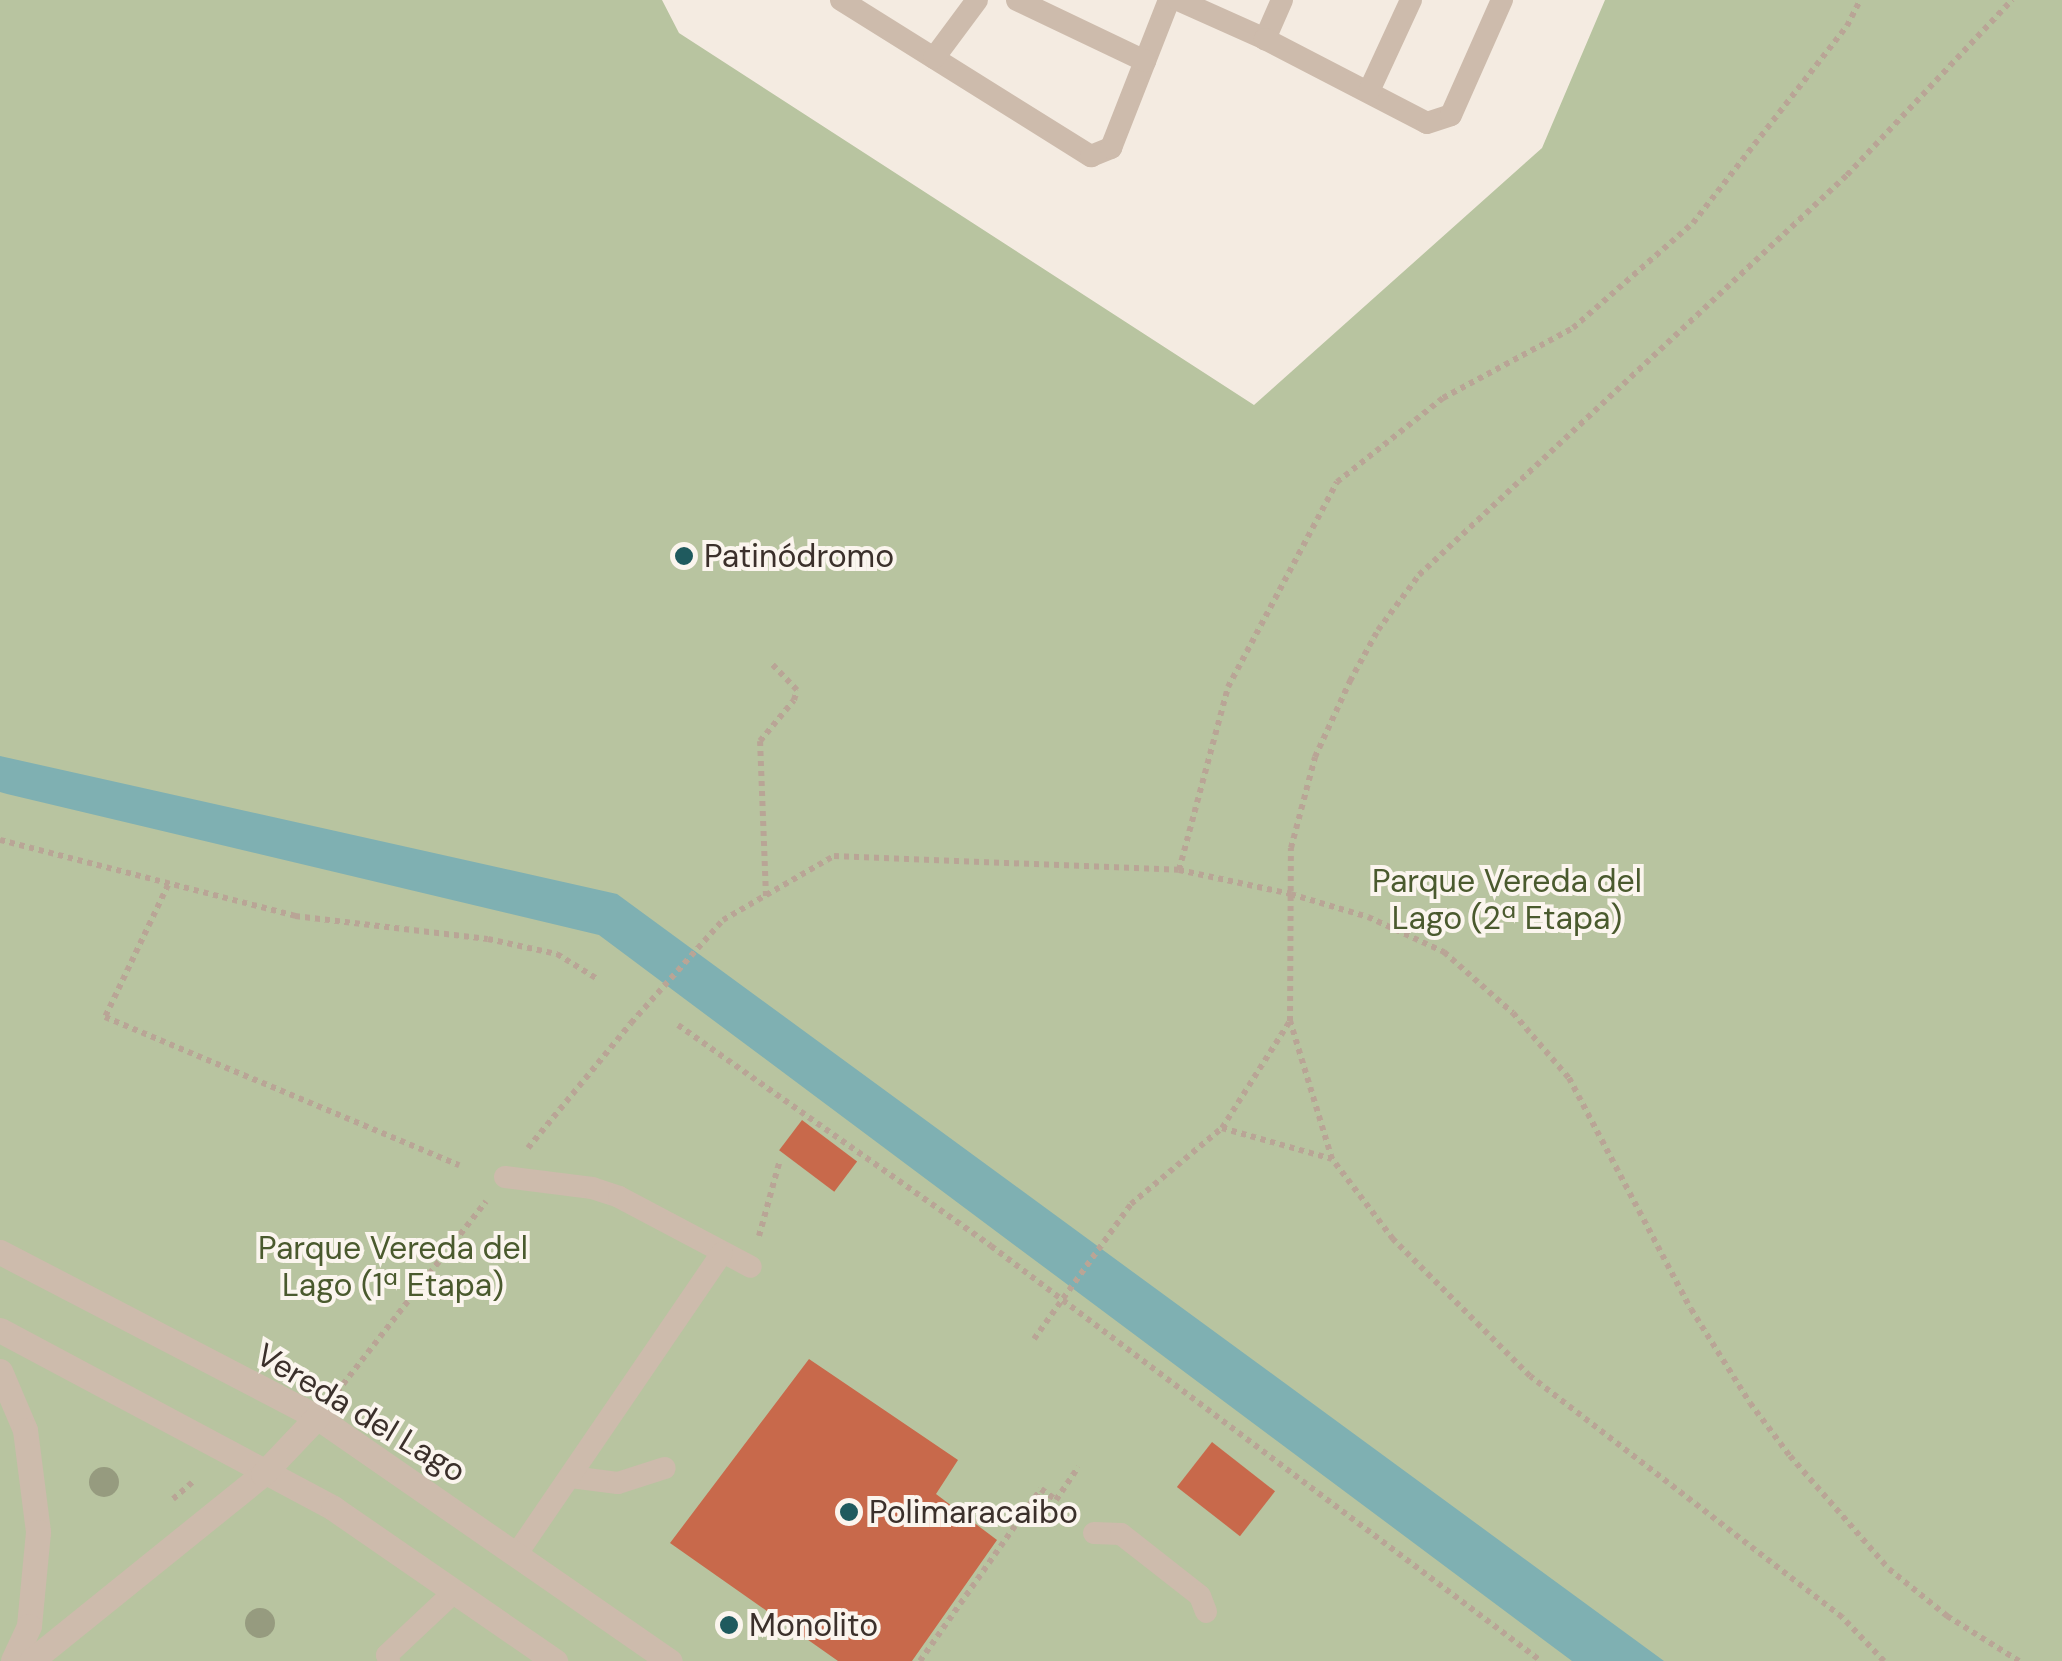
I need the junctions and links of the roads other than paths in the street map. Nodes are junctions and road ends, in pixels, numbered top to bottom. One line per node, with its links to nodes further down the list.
1 (841, 0): 10 (lane)
2 (977, 0): 10 (lane)
3 (1017, 0): 11 (lane)
4 (1170, 0): 11 (lane)
5 (1178, 0): 9 (lane)
6 (1282, 0): 9 (lane)
7 (1411, 0): 12 (lane)
8 (1502, 0): 12 (lane)
9 (1265, 39): 12 (lane)
10 (934, 58): 11 (lane)
11 (1145, 61)
12 (1369, 92)
13 (505, 1177): 15 (lane)
14 (0, 1252): 19 (street, Vereda del Lago)
15 (722, 1253): 16 (lane); 22 (lane)
16 (751, 1266)
17 (0, 1330): 21 (street)
18 (0, 1371): 27 (street)
19 (317, 1417): 21 (street); 24 (street, Vereda del Lago)
20 (665, 1468): 22 (lane)
21 (263, 1474): 25 (street); 28 (street)
22 (570, 1476): 24 (lane)
23 (1094, 1533): 26 (lane)
24 (518, 1552): 31 (street, Vereda del Lago)
25 (454, 1592): 29 (lane); 30 (street)
26 (1206, 1612)
27 (14, 1661)
28 (31, 1661)
29 (389, 1661)
30 (555, 1661)
31 (670, 1661)

